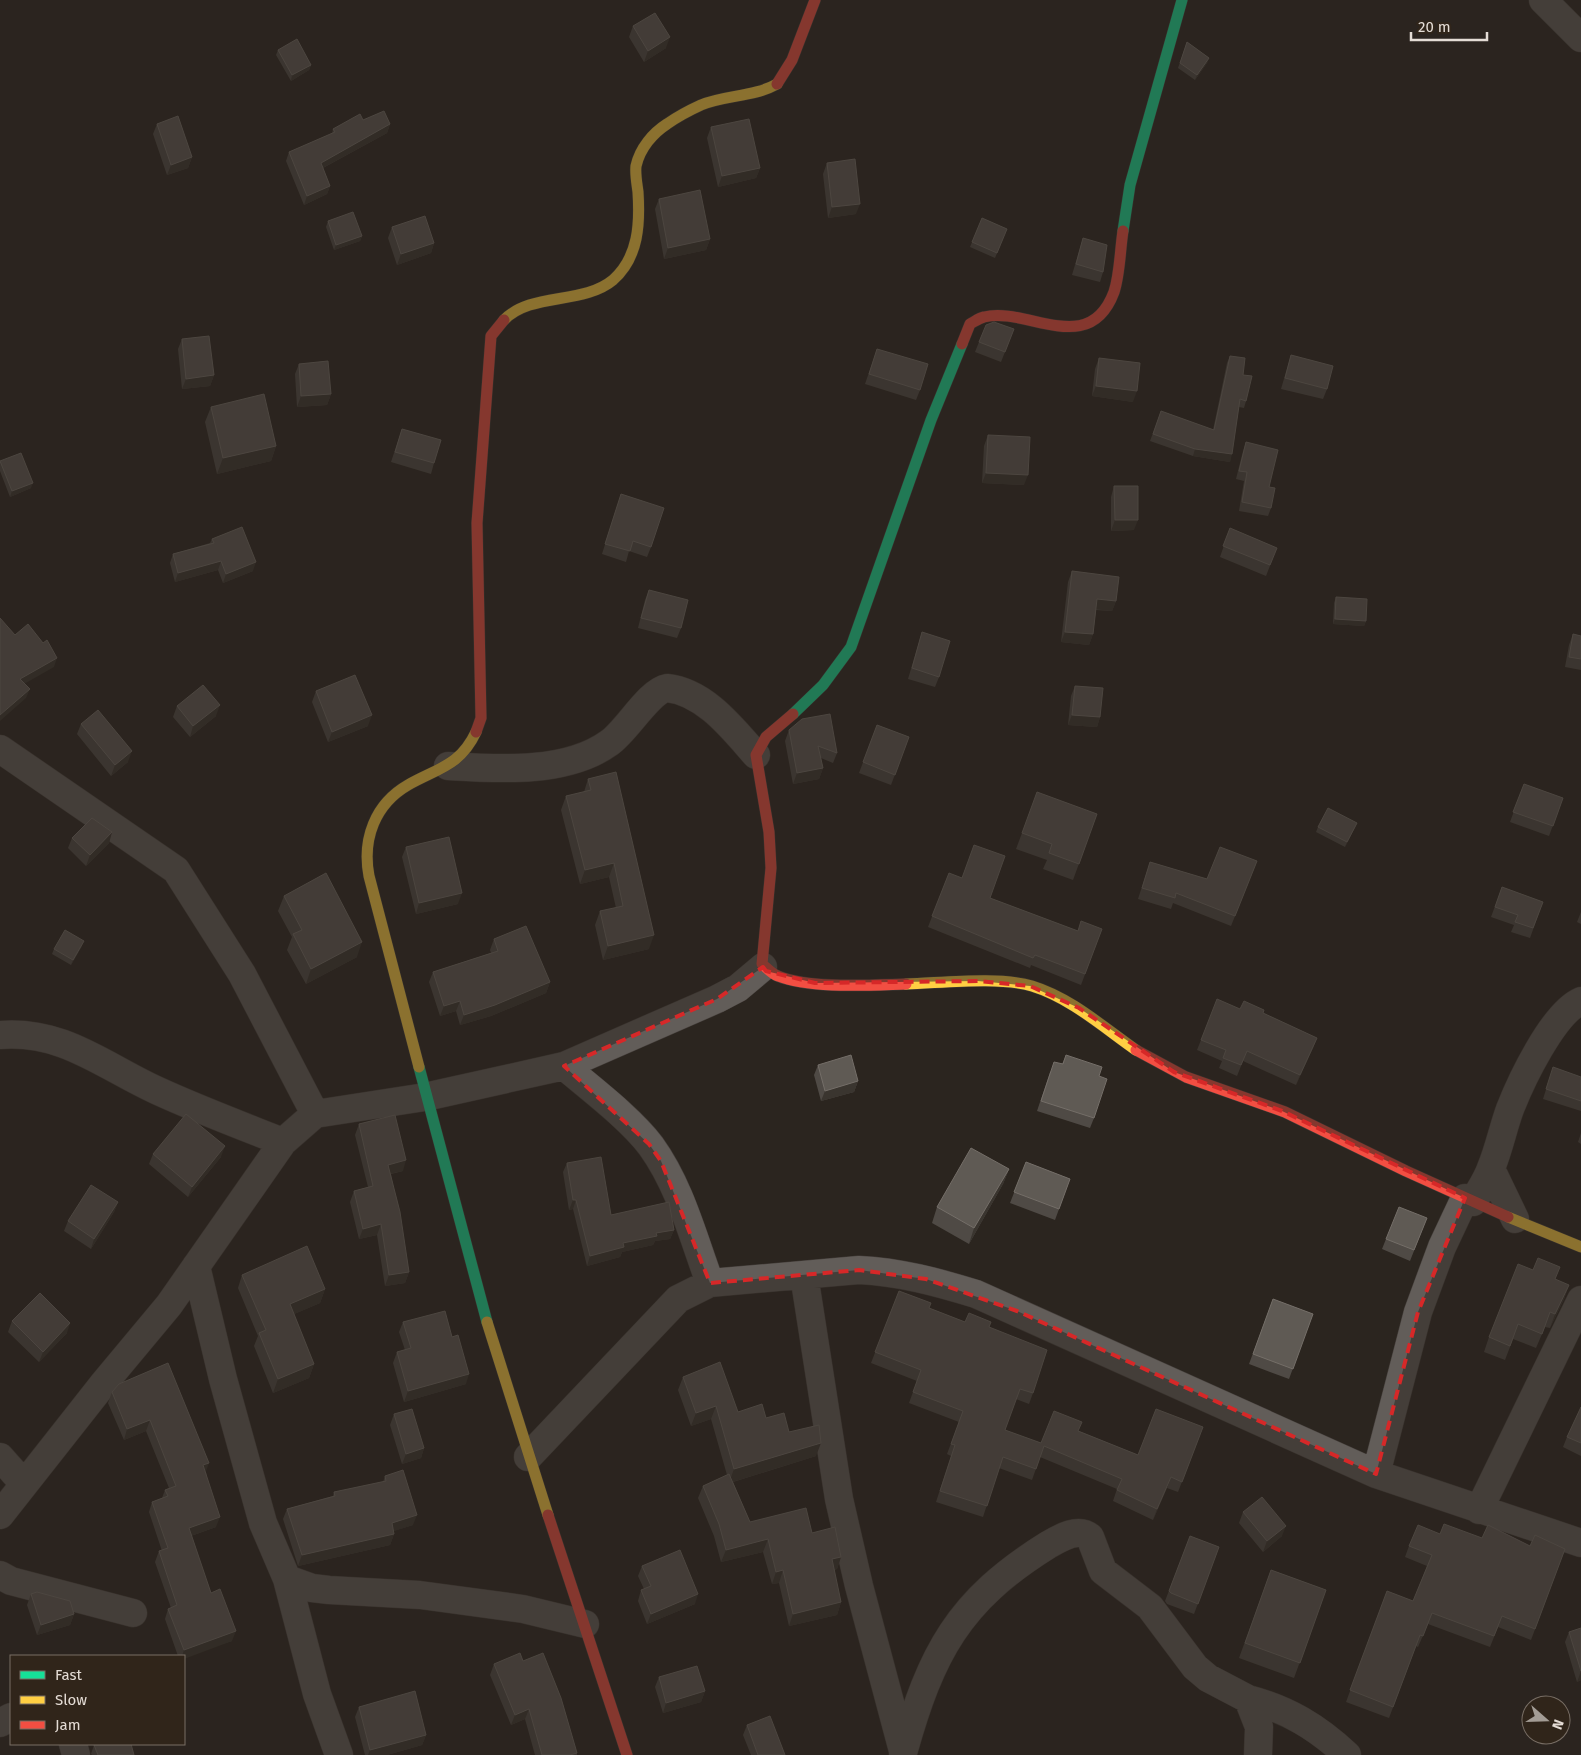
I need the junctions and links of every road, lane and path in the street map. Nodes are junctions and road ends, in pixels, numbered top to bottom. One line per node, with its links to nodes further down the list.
1 (815, 0): 7 (street)
2 (1182, 0): 6 (street)
3 (1543, 0): 4 (street)
4 (1581, 38)
5 (0, 749): 13 (street)
6 (756, 755): 7 (street); 8 (street)
7 (448, 766): 12 (street)
8 (763, 967): 11 (street); 16 (street)
9 (1581, 1001): 15 (street)
10 (0, 1034): 14 (street)
11 (564, 1066): 12 (street); 21 (street)
12 (426, 1097): 13 (street); 24 (street)
13 (315, 1114): 14 (street)
14 (283, 1142): 19 (street)
15 (1491, 1169): 16 (street); 17 (street)
16 (1469, 1200): 17 (street); 25 (street)
17 (1515, 1219): 18 (street)
18 (1581, 1247)
19 (196, 1266): 26 (street); 31 (street)
20 (804, 1275): 21 (street); 25 (street); 35 (street)
21 (710, 1282): 24 (street)
22 (1581, 1300): 27 (street)
23 (0, 1457): 26 (street)
24 (528, 1457): 33 (street)
25 (1376, 1474): 27 (street)
26 (24, 1484): 28 (street)
27 (1479, 1510): 29 (street)
28 (0, 1515)
29 (1581, 1543)
30 (0, 1576): 32 (street)
31 (288, 1580): 33 (street); 36 (street)
32 (133, 1613)
33 (585, 1624): 37 (street)
34 (1248, 1699): 35 (street); 38 (street); 39 (street)
35 (904, 1754)
36 (339, 1755)
37 (627, 1755)
38 (1258, 1755)
39 (1346, 1755)

